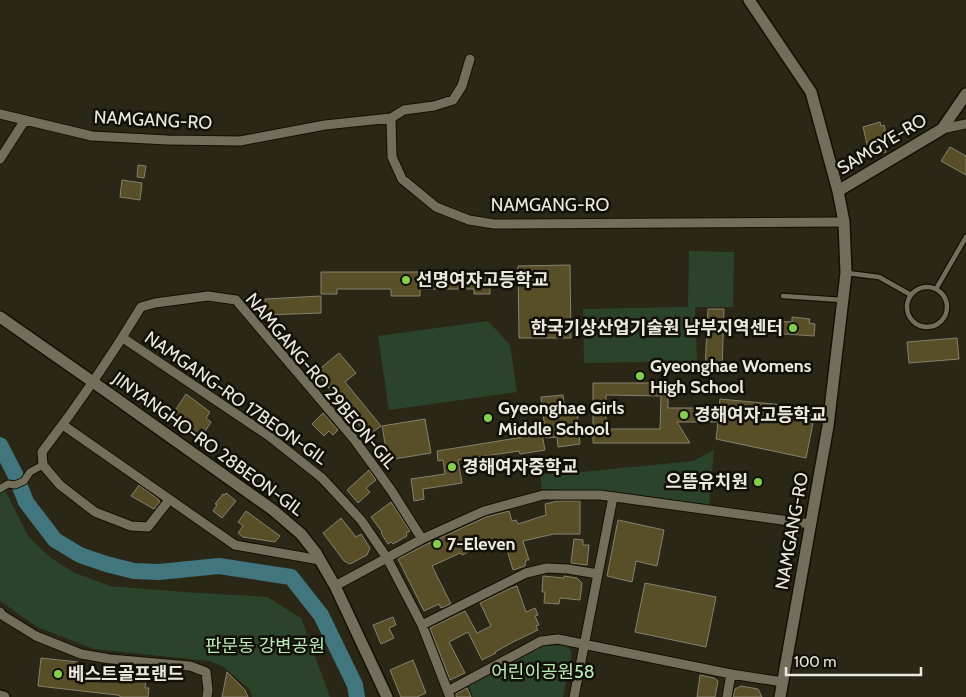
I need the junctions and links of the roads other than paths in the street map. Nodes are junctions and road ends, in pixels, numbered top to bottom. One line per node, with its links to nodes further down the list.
1 (749, 0): 10 (street, NAMGANG-RO)
2 (470, 59): 5 (street)
3 (966, 94): 8 (street, SAMGYE-RO)
4 (0, 114): 6 (street, NAMGANG-RO)
5 (391, 118): 6 (street, NAMGANG-RO); 11 (street, NAMGANG-RO)
6 (25, 120): 9 (street)
7 (966, 124): 8 (street)
8 (942, 129): 10 (street, SAMGYE-RO)
9 (0, 159)
10 (839, 195): 11 (street, NAMGANG-RO)
11 (844, 222): 13 (street, NAMGANG-RO)
12 (966, 237): 14 (lane)
13 (846, 273): 15 (lane); 17 (street, NAMGANG-RO)
14 (936, 289): 15 (lane); 15 (lane)
15 (910, 295)
16 (783, 296): 17 (lane)
17 (843, 300): 26 (street, NAMGANG-RO)
18 (0, 317): 20 (street, JINYANGHO-RO 28BEON-GIL)
19 (123, 338): 20 (street); 27 (street, NAMGANG-RO 29BEON-GIL); 28 (street, NAMGANG-RO 17BEON-GIL)
20 (93, 382): 21 (street, JINYANGHO-RO 28BEON-GIL); 29 (street, JINYANGHO-RO 28BEON-GIL)
21 (63, 425): 22 (street, JINYANGHO-RO 28BEON-GIL); 25 (street)
22 (43, 465): 23 (street); 25 (street)
23 (0, 488)
24 (613, 496): 26 (street); 27 (street); 30 (street)
25 (169, 500): 29 (street)
26 (811, 524): 36 (street, NAMGANG-RO)
27 (422, 539): 28 (street)
28 (387, 558): 31 (street); 33 (street, NAMGANG-RO 17BEON-GIL)
29 (320, 560): 31 (street, JINYANGHO-RO 28BEON-GIL)
30 (598, 574): 33 (street); 34 (street)
31 (335, 586): 41 (street, JINYANGHO-RO 28BEON-GIL)
32 (1, 614): 40 (street)
33 (422, 625): 37 (street, NAMGANG-RO 17BEON-GIL)
34 (585, 644): 35 (street, NAMGANG-RO 17BEON-GIL); 37 (street, NAMGANG-RO 17BEON-GIL); 42 (street)
35 (731, 674): 36 (street, NAMGANG-RO 17BEON-GIL); 43 (street)
36 (783, 682): 44 (street, NAMGANG-RO)
37 (449, 694)
38 (0, 696): 39 (street)
39 (4, 697)
40 (207, 697)
41 (387, 697)
42 (574, 697)
43 (727, 697)
44 (780, 697)

